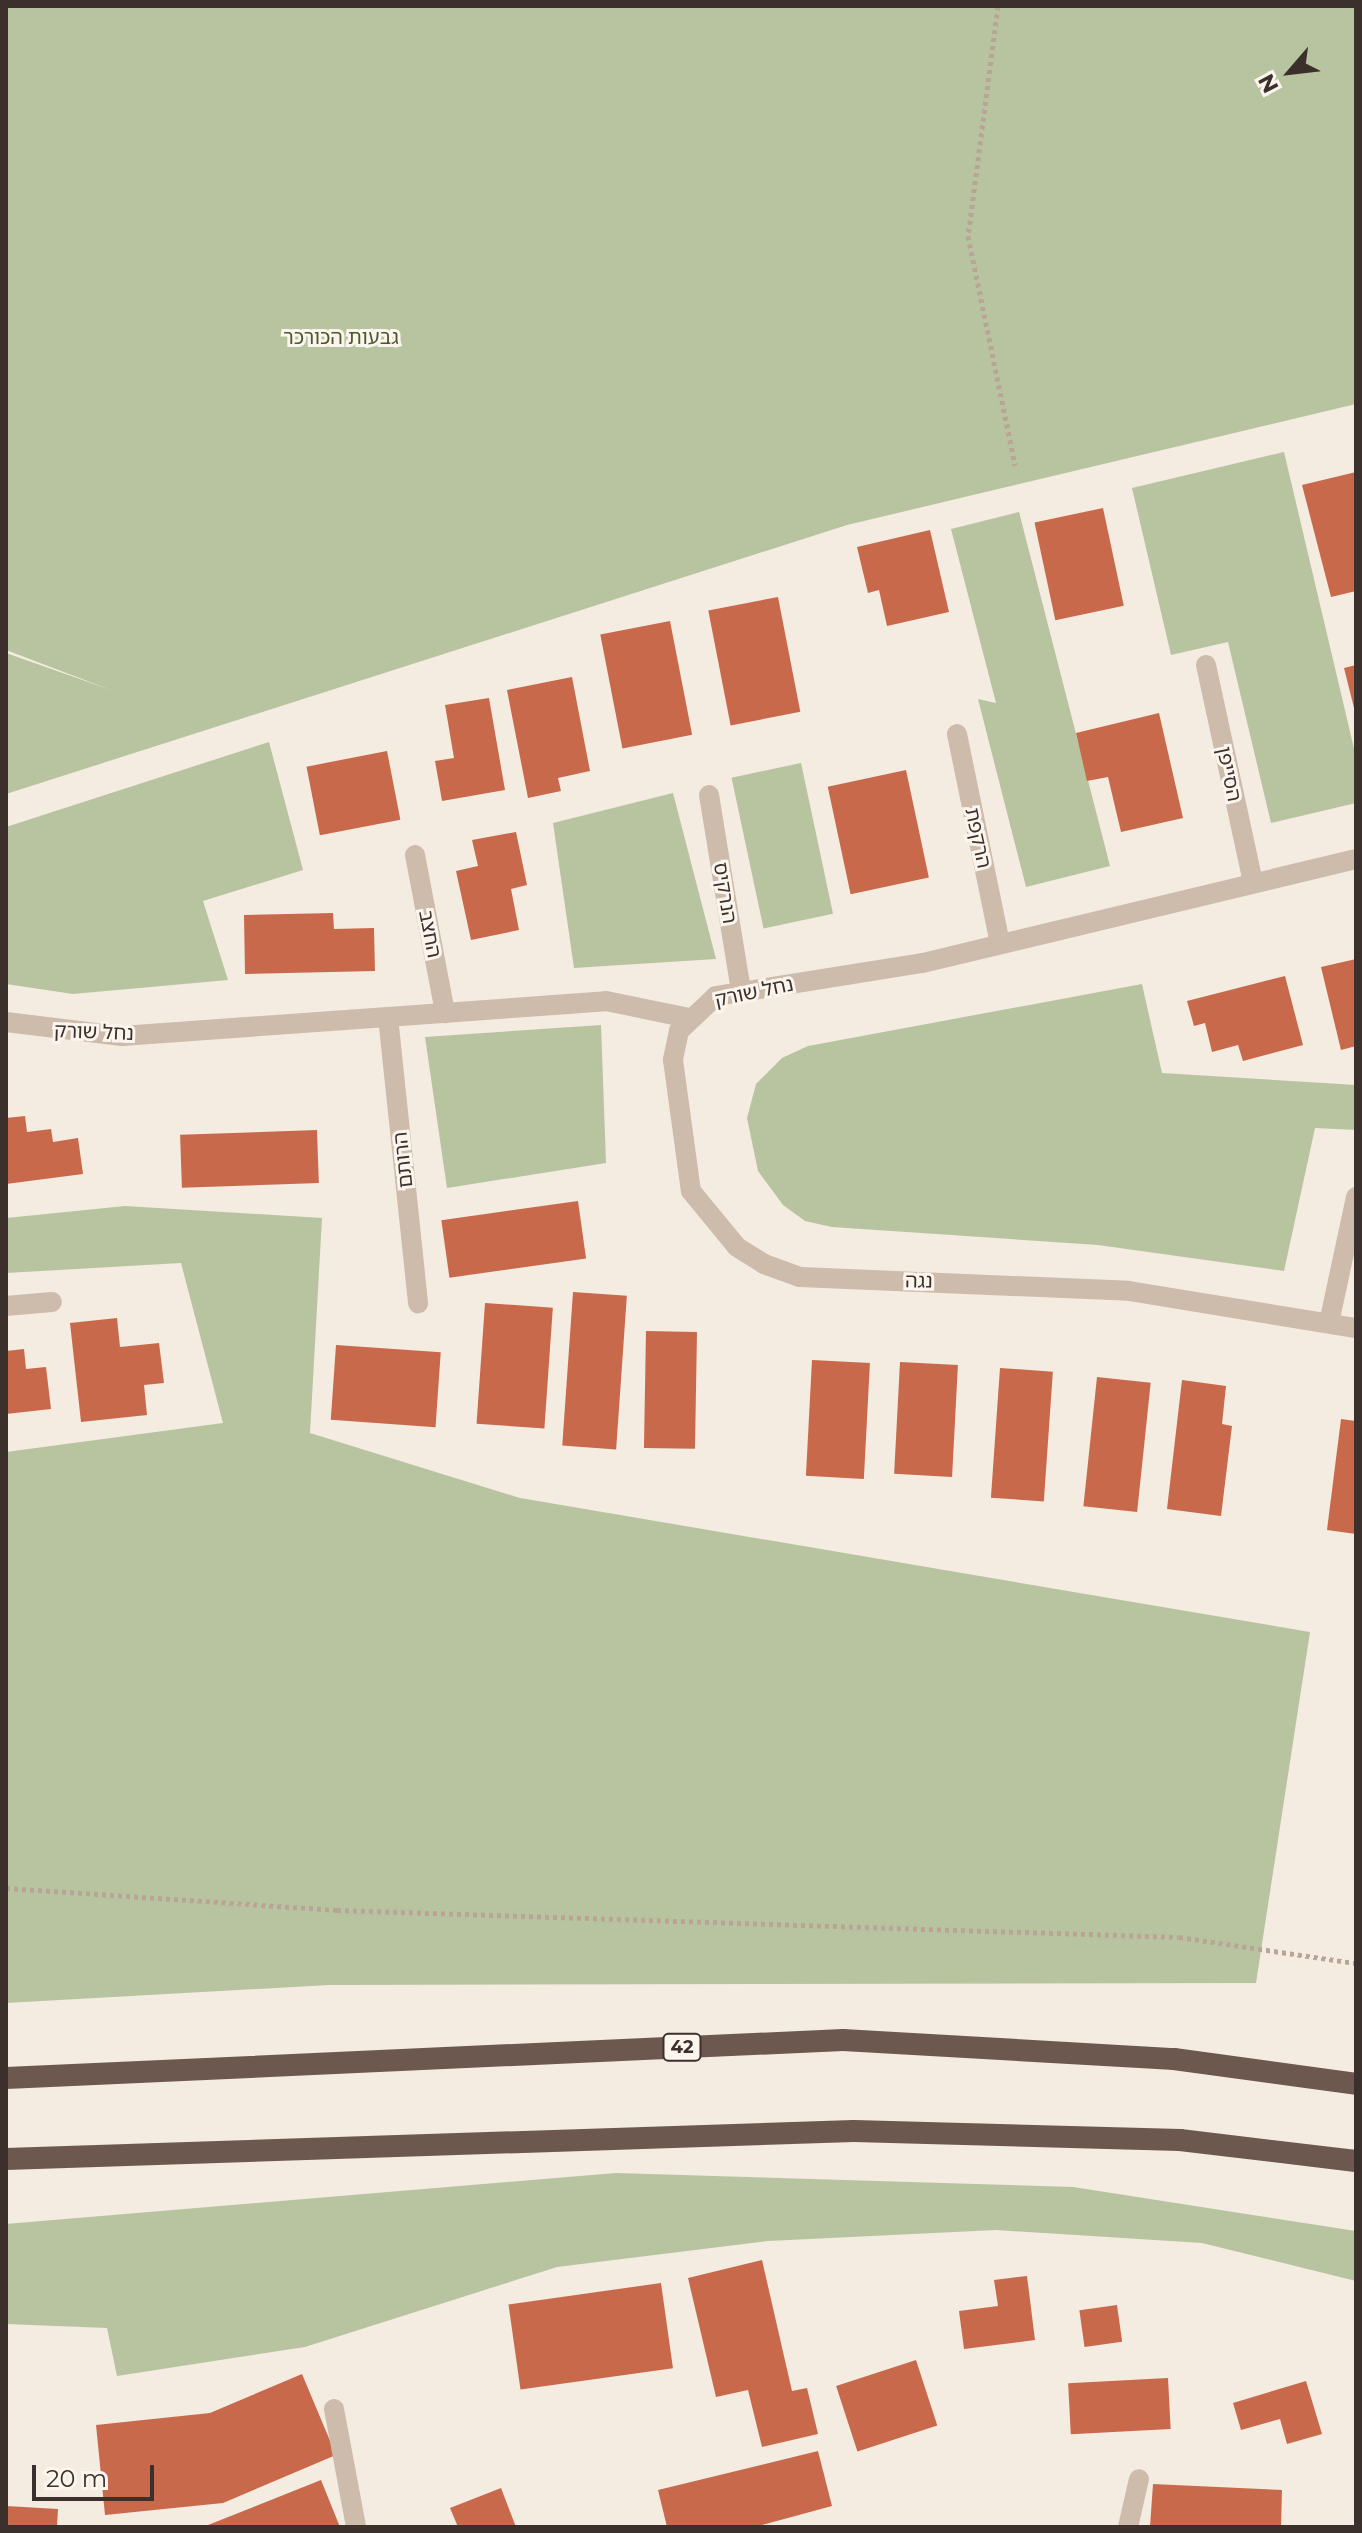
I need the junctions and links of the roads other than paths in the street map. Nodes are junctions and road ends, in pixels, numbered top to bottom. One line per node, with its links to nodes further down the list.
1 (1206, 665): 6 (street, הסייפן)
2 (957, 734): 7 (street, הרקפת)
3 (709, 795): 8 (street, הנרקיס)
4 (415, 855): 9 (street, החצב)
5 (1356, 859): 6 (street, נחל שורק)
6 (1253, 883): 7 (street, נחל שורק)
7 (1000, 943): 8 (street, נחל שורק)
8 (741, 991): 11 (street, נחל שורק)
9 (445, 1013): 10 (street, נחל שורק); 11 (street, נחל שורק)
10 (388, 1017): 12 (street, נחל שורק); 15 (street, הרותם)
11 (689, 1018): 17 (street, נגה)
12 (6, 1022)
13 (1356, 1197): 17 (street)
14 (52, 1302): 16 (street)
15 (418, 1303)
16 (6, 1306)
17 (1329, 1323): 18 (street, נגה)
18 (1356, 1328)
19 (6, 2078): 20 (highway, 42)
20 (1356, 2084)
21 (6, 2159): 22 (highway)
22 (1356, 2161)
23 (334, 2409): 25 (street)
24 (1139, 2479): 26 (street)
25 (356, 2527)
26 (1128, 2527)

